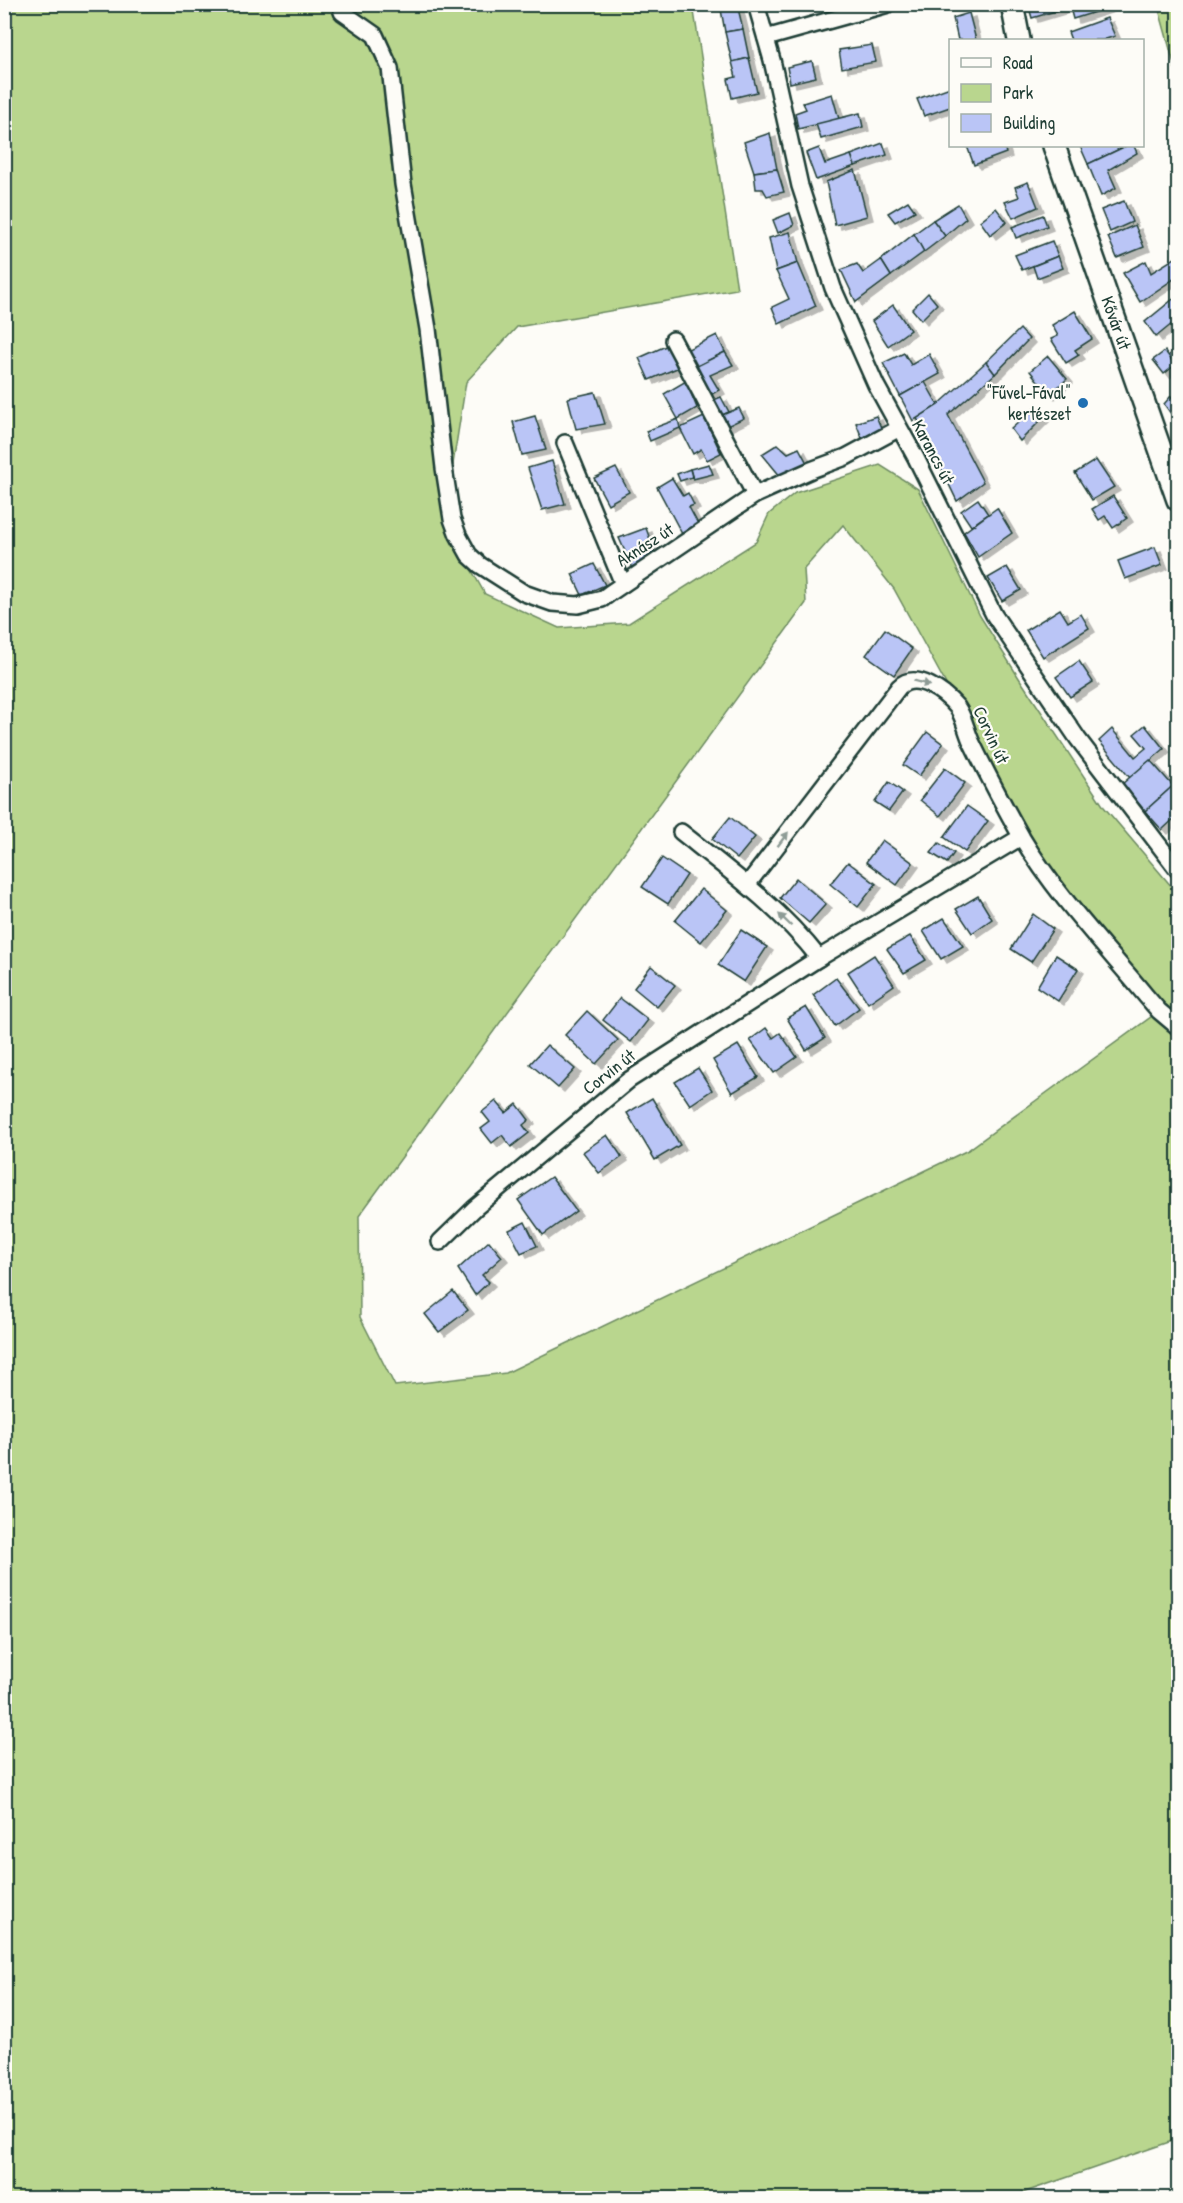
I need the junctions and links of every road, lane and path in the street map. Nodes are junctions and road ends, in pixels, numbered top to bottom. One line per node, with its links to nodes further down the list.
1 (756, 4): 5 (street, Karancs út)
2 (888, 4): 5 (street)
3 (1012, 4): 6 (main road)
4 (342, 12): 13 (street)
5 (766, 38): 9 (street, Karancs út)
6 (1019, 39)
7 (1054, 147): 12 (main road, Kővár út)
8 (673, 340): 11 (street)
9 (898, 429): 11 (street, Aknász út); 16 (street, Karancs út)
10 (566, 443): 13 (street, Aknász út)
11 (754, 495): 13 (street, Aknász út)
12 (1179, 500)
13 (623, 584)
14 (681, 832): 17 (street)
15 (1022, 837): 17 (street, Corvin út, one-way to 15); 18 (street, Corvin út); 19 (street, Corvin út)
16 (1179, 870)
17 (747, 885): 18 (street, one-way to 17)
18 (819, 958): 20 (street, Corvin út)
19 (1179, 1027)
20 (440, 1242)

